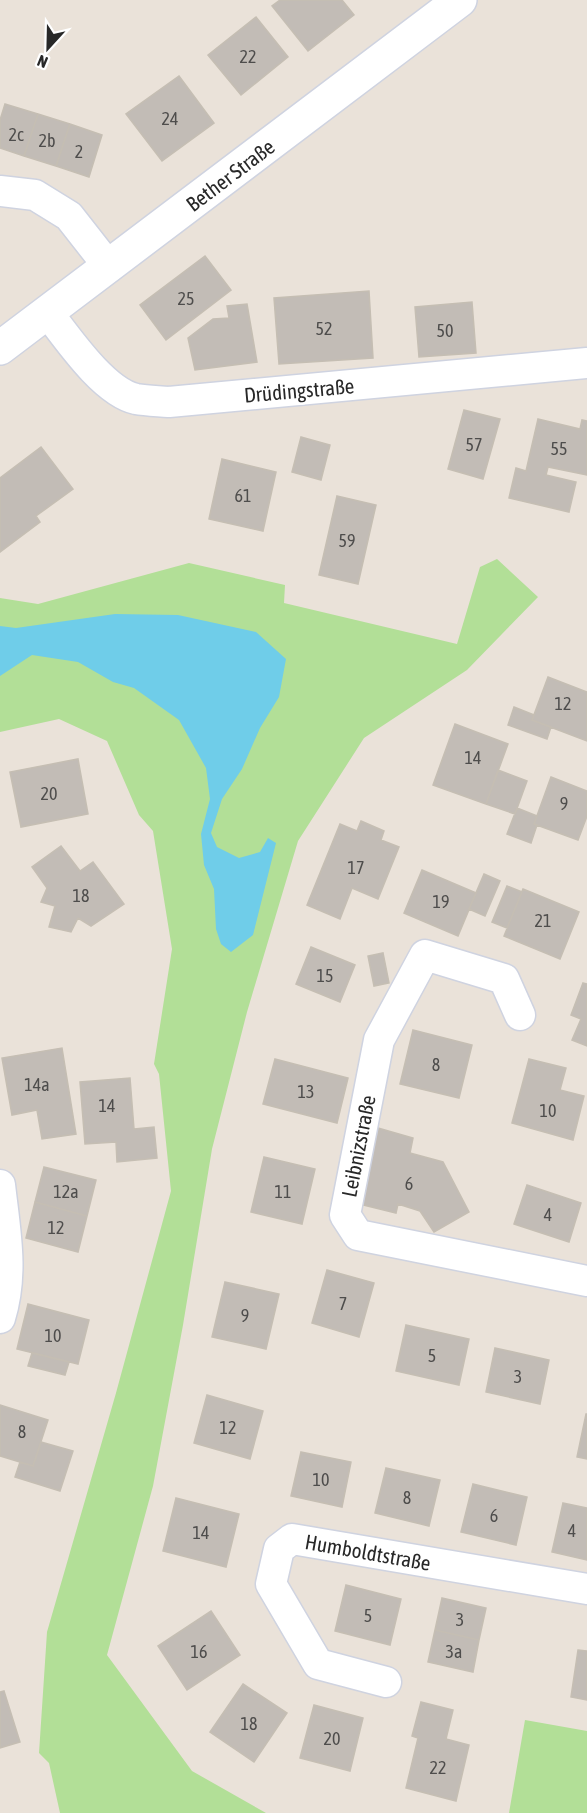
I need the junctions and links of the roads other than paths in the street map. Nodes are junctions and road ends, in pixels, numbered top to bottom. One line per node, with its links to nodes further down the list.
1 (460, 0): 3 (street, Bether Straße)
2 (0, 191): 3 (street)
3 (109, 267): 4 (street, Bether Straße)
4 (48, 313): 5 (street, Bether Straße); 6 (street, Drüdingstraße)
5 (0, 348)
6 (587, 363)
7 (520, 1015): 9 (street, Leibnizstraße)
8 (0, 1185): 10 (street)
9 (587, 1281)
10 (2, 1307)
11 (587, 1589): 12 (street, Humboldtstraße)
12 (386, 1683)

